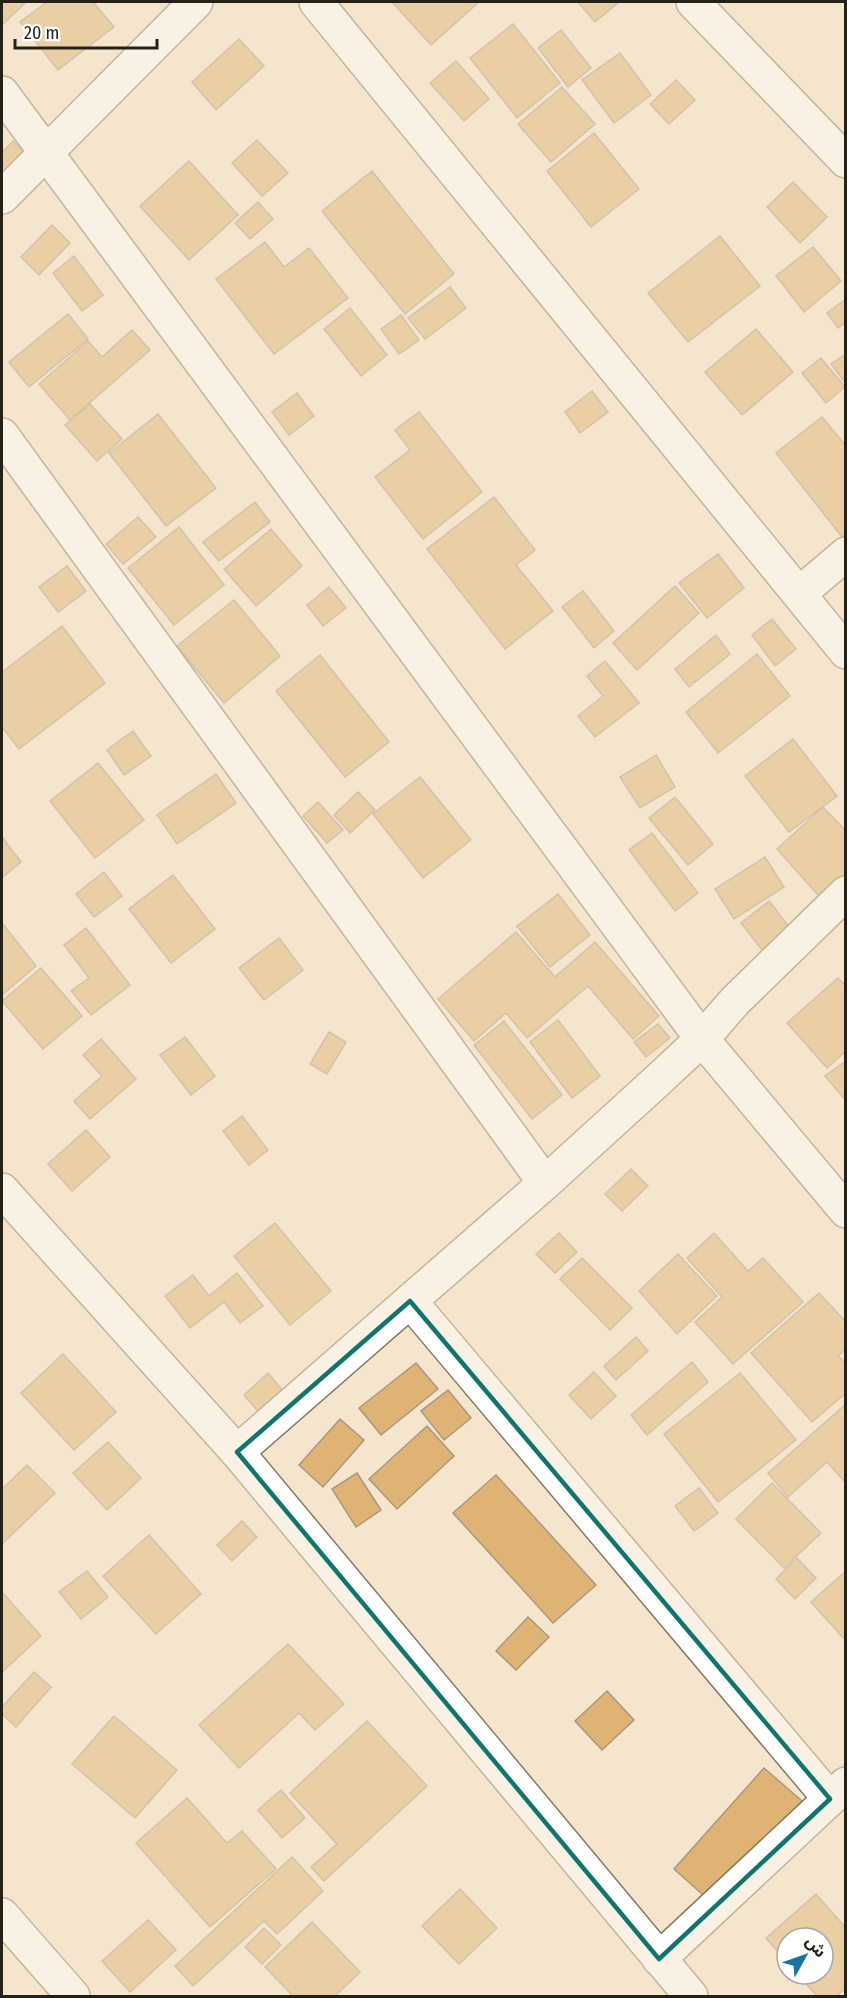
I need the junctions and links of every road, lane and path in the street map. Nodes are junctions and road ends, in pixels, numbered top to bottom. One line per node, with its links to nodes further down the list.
1 (196, 2): 5 (street)
2 (316, 2): 10 (street)
3 (693, 2): 6 (street)
4 (2, 93): 5 (street)
5 (47, 152): 7 (street); 13 (street)
6 (846, 161)
7 (2, 197)
8 (2, 435): 14 (street)
9 (846, 554): 10 (street)
10 (800, 593): 11 (street)
11 (846, 652)
12 (846, 893): 13 (street)
13 (702, 1039): 14 (street); 16 (street)
14 (545, 1183): 17 (street)
15 (4, 1198): 18 (street)
16 (846, 1211)
17 (410, 1301): 18 (street); 19 (street)
18 (237, 1452): 21 (street)
19 (838, 1792): 21 (street)
20 (2, 1914): 22 (street)
21 (659, 1959): 23 (street)
22 (73, 1996)
23 (691, 1996)

